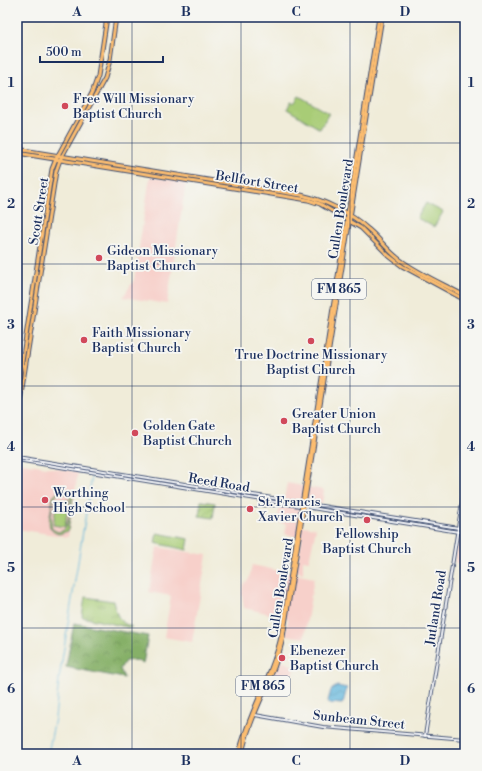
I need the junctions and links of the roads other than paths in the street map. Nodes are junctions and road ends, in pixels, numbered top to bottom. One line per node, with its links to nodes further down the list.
1 (108, 17): 6 (main road, Scott Street)
2 (116, 17): 6 (main road, Scott Street)
3 (380, 17): 8 (main road, Cullen Boulevard / FM 865)
4 (17, 149): 6 (main road, Bellfort Street)
5 (17, 153): 6 (main road, Bellfort Street)
6 (59, 158): 7 (main road, Bellfort Street); 12 (main road, Scott Street); 13 (main road, Scott Street)
7 (287, 194): 8 (main road, Bellfort Street); 9 (main road, Bellfort Street)
8 (349, 216): 9 (main road, Cullen Boulevard / FM 865); 10 (main road, Bellfort Street)
9 (348, 220): 10 (main road, Bellfort Street); 16 (main road, Cullen Boulevard / FM 865)
10 (372, 235): 11 (main road, Bellfort Street)
11 (465, 298)
12 (17, 394)
13 (17, 420)
14 (17, 458): 16 (street, Reed Road)
15 (465, 484): 18 (street, Jutland Road)
16 (303, 505): 18 (street, Reed Road); 20 (main road, Cullen Boulevard / FM 865)
17 (465, 529): 18 (street, Reed Road)
18 (457, 530): 19 (street, Reed Road); 25 (street, Jutland Road)
19 (465, 533)
20 (285, 617): 21 (main road, Cullen Boulevard / FM 865); 22 (main road, Cullen Boulevard / FM 865)
21 (269, 673): 22 (main road); 23 (main road, Cullen Boulevard / FM 865)
22 (268, 683): 23 (main road, Cullen Boulevard / FM 865)
23 (260, 698): 24 (main road, Cullen Boulevard / FM 865)
24 (253, 714): 25 (street, Sunbeam Street); 27 (main road, Cullen Boulevard / FM 865)
25 (425, 736): 26 (street, Sunbeam Street)
26 (465, 739)
27 (241, 753)

